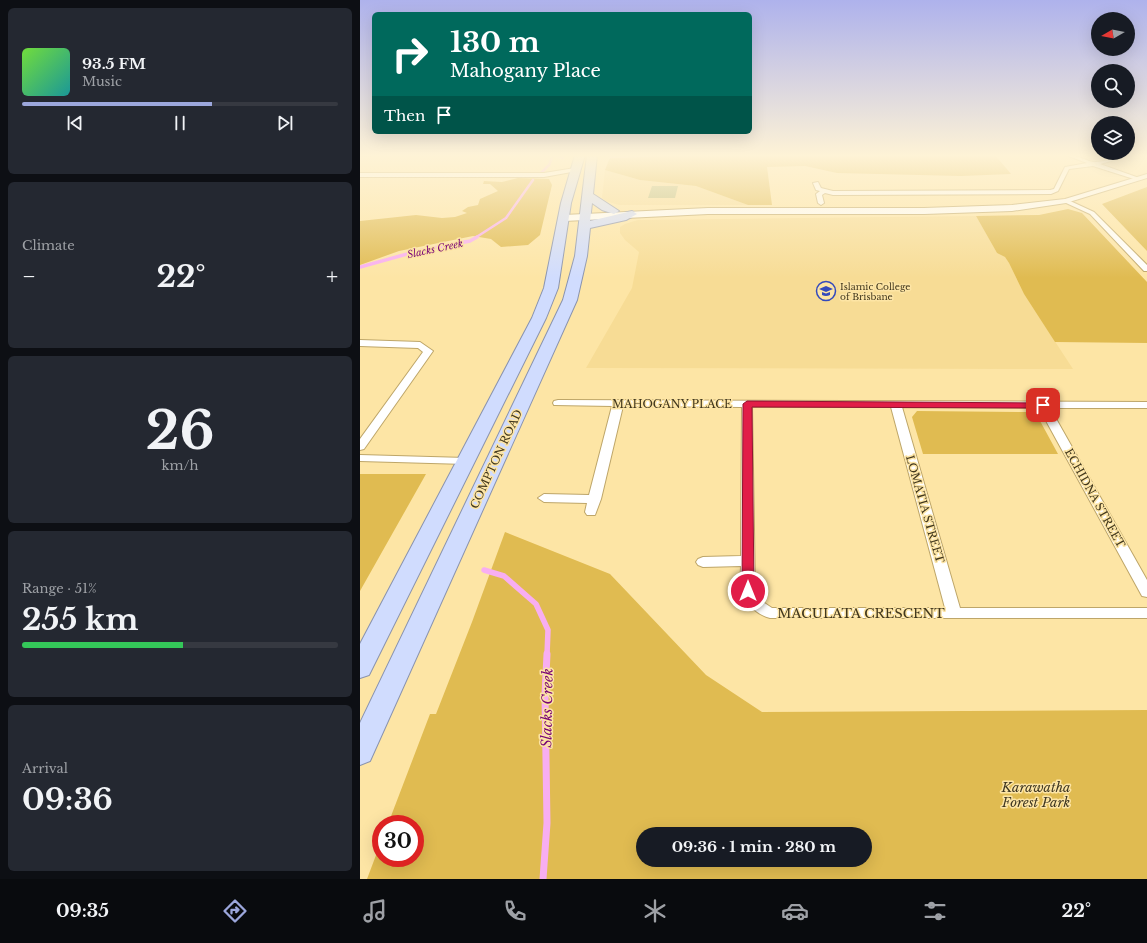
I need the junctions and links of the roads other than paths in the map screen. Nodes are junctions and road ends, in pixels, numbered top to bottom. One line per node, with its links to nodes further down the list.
1 (569, 196): 11 (main road)
2 (588, 196): 12 (main road, COMPTON ROAD)
3 (589, 196): 8 (main road)
4 (819, 196): 7 (street)
5 (1082, 196): 6 (street)
6 (1066, 201): 9 (street); 13 (street)
7 (821, 203)
8 (614, 211): 9 (street); 12 (street)
9 (708, 211): 10 (street)
10 (632, 214): 12 (main road)
11 (564, 216): 12 (street); 23 (main road)
12 (585, 219): 33 (main road, COMPTON ROAD)
13 (1147, 269)
14 (360, 343): 21 (street)
15 (558, 403): 16 (street, MAHOGANY PLACE)
16 (618, 404): 17 (street, MAHOGANY PLACE); 25 (street)
17 (747, 404): 18 (street, MAHOGANY PLACE); 27 (street, MACULATA CRESCENT)
18 (896, 404): 19 (street, MAHOGANY PLACE); 30 (street, LOMATIA STREET)
19 (1043, 405): 20 (street, MAHOGANY PLACE); 29 (street, ECHIDNA STREET)
20 (1147, 405)
21 (360, 447)
22 (360, 458): 23 (street)
23 (466, 461): 32 (main road)
24 (544, 498): 25 (street)
25 (595, 499): 26 (street)
26 (591, 512)
27 (748, 561): 28 (street); 30 (street, MACULATA CRESCENT)
28 (703, 562)
29 (1147, 592)
30 (954, 613): 31 (street, MACULATA CRESCENT)
31 (1147, 613)
32 (360, 668)
33 (360, 752)

